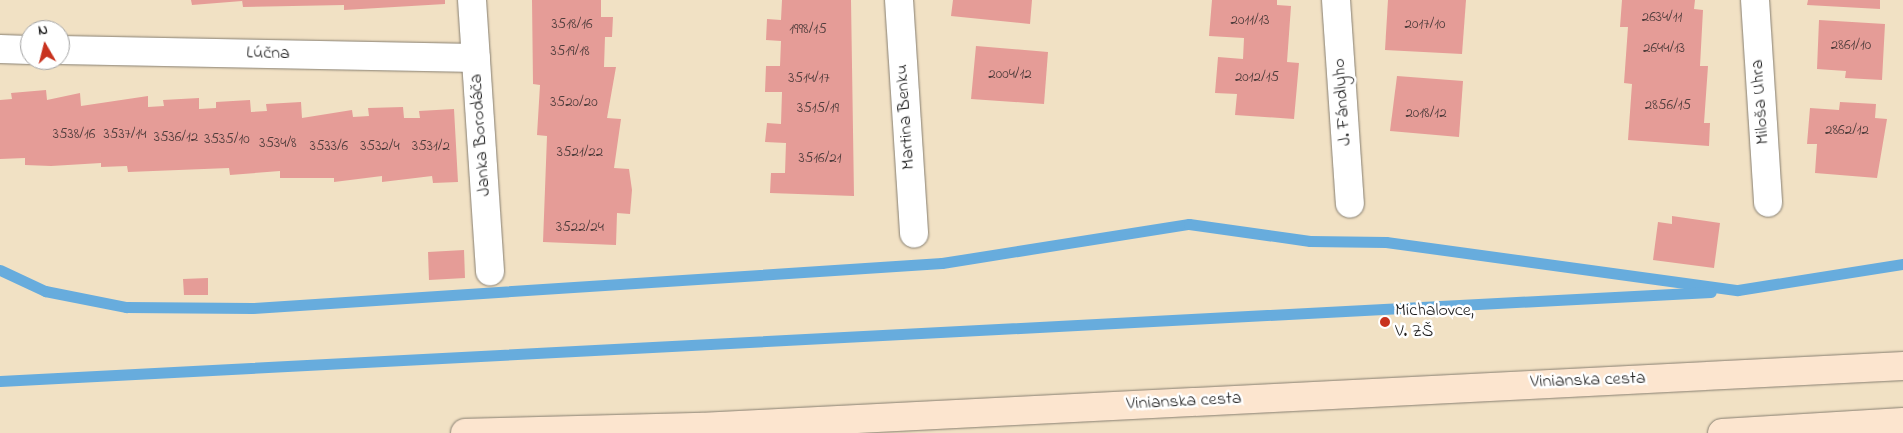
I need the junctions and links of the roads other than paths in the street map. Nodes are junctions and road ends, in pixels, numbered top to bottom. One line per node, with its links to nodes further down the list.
1 (472, 0): 8 (street, Janka Borodáča)
2 (899, 0): 11 (street, Martina Benku)
3 (1336, 0): 10 (street, J. Fándlyho)
4 (1755, 0): 9 (street, Miloša Uhra)
5 (0, 49): 6 (street)
6 (20, 50)
7 (70, 50): 8 (street, Lúčna)
8 (476, 58): 12 (street, Janka Borodáča)
9 (1768, 203)
10 (1350, 204)
11 (914, 234)
12 (490, 271)
13 (1903, 366): 15 (main road, Vinianska cesta)
14 (1903, 422): 16 (main road)
15 (465, 433)
16 (1722, 433)

